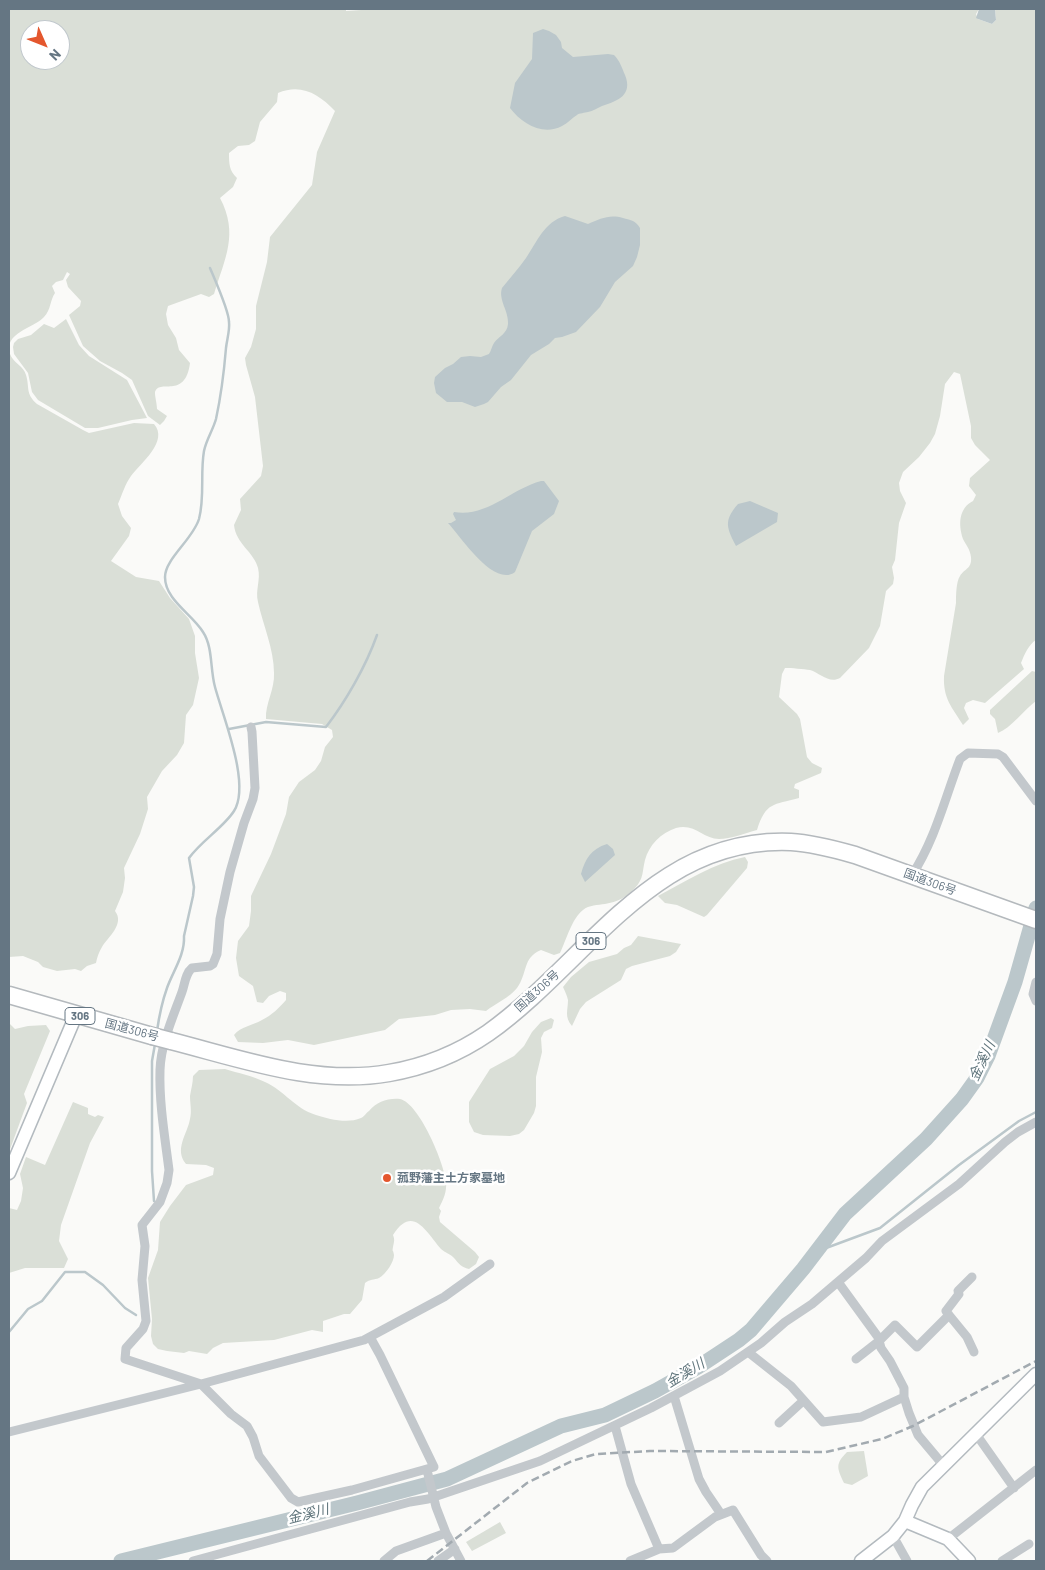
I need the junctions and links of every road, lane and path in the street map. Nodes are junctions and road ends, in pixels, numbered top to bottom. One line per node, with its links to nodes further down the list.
1 (251, 727): 22 (street)
2 (1036, 801): 3 (street)
3 (912, 875): 4 (highway, 国道306号 / 306); 8 (highway, 国道306号 / 306, bridge)
4 (1036, 920)
5 (1036, 982): 7 (street)
6 (9, 995): 8 (highway, 国道306号 / 306)
7 (1036, 1002)
8 (76, 1015): 10 (street)
9 (1036, 1122): 13 (street)
10 (9, 1173)
11 (490, 1264): 15 (street)
12 (972, 1277): 14 (street)
13 (838, 1282): 16 (street); 17 (street)
14 (949, 1315): 16 (street); 18 (street)
15 (370, 1337): 22 (street); 32 (street)
16 (879, 1341): 19 (street); 24 (street)
17 (749, 1350): 23 (street); 25 (street)
18 (974, 1352)
19 (856, 1359)
20 (1036, 1364): 21 (street)
21 (1033, 1376): 29 (street)
22 (201, 1384): 28 (street); 32 (street)
23 (674, 1396): 27 (street); 35 (street)
24 (904, 1397): 25 (street); 30 (street)
25 (803, 1401): 26 (street)
26 (779, 1423)
27 (615, 1426): 34 (street); 42 (street)
28 (9, 1432)
29 (976, 1434): 30 (street); 33 (street)
30 (944, 1466): 36 (street)
31 (1036, 1470): 33 (street)
32 (427, 1472): 34 (street)
33 (1014, 1488): 39 (street)
34 (433, 1496): 37 (street); 43 (street)
35 (721, 1514): 42 (street); 48 (street)
36 (905, 1521): 38 (street); 39 (street)
37 (446, 1533): 41 (street); 44 (street)
38 (893, 1536): 49 (street); 50 (street)
39 (948, 1539): 51 (street)
40 (1029, 1544): 52 (street)
41 (455, 1549): 45 (street); 46 (street)
42 (659, 1549): 47 (street)
43 (193, 1561)
44 (384, 1561)
45 (438, 1561)
46 (461, 1561)
47 (630, 1561)
48 (767, 1561)
49 (861, 1561)
50 (907, 1561)
51 (969, 1561)
52 (1002, 1561)

